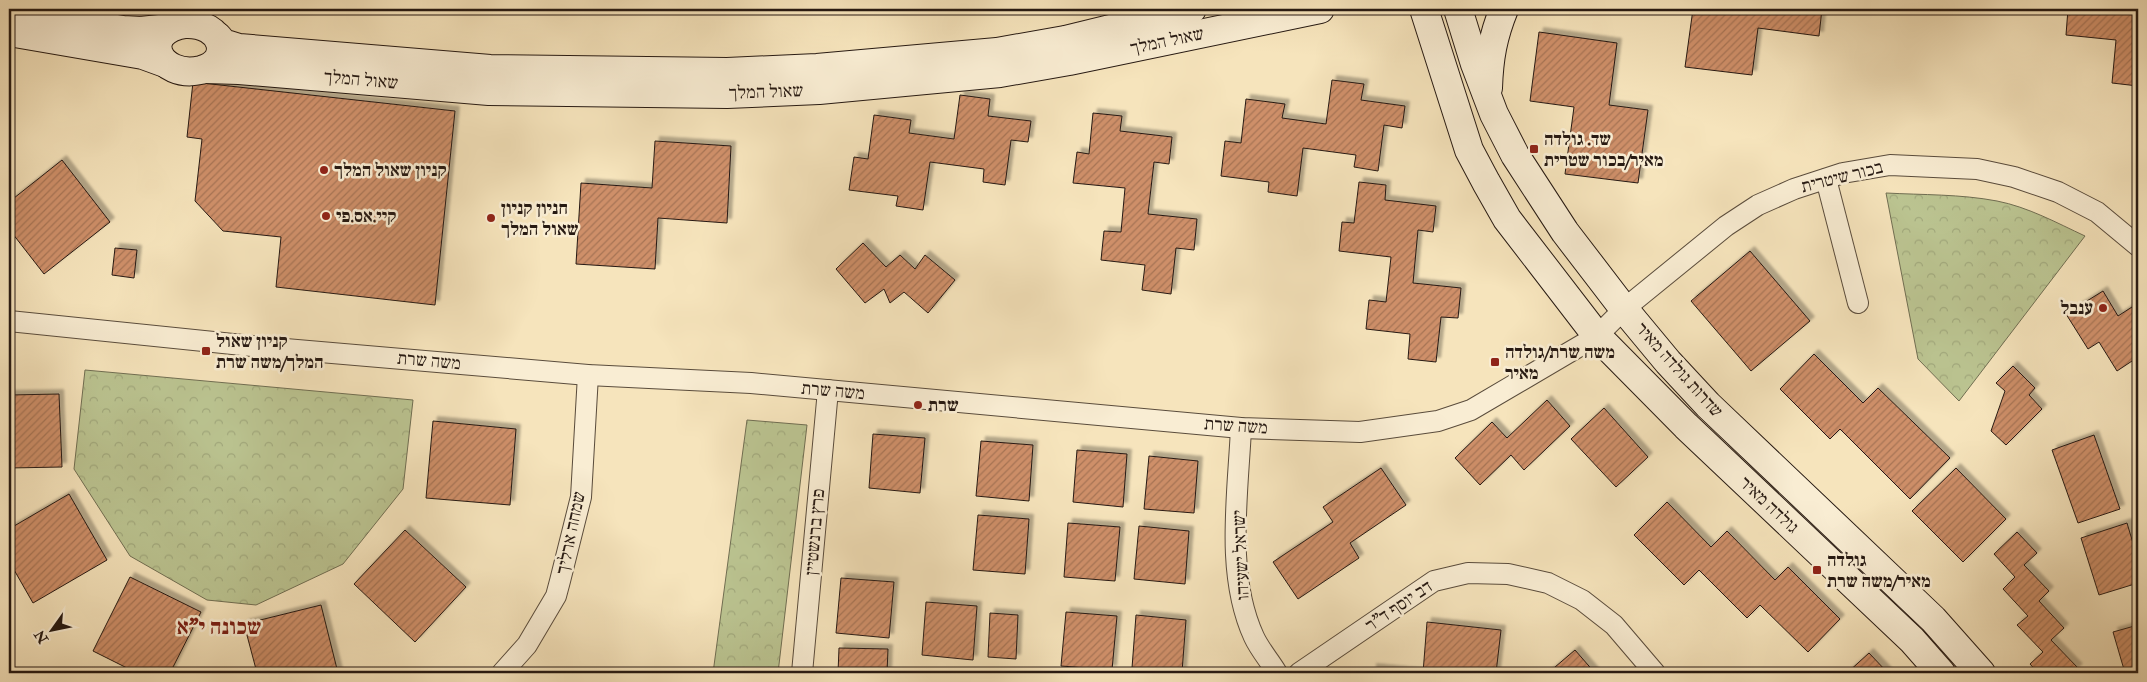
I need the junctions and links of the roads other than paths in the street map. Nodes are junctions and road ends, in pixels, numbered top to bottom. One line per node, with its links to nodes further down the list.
1 (1192, 9): 7 (street, שאול המלך)
2 (1320, 9): 11 (street, שאול המלך)
3 (1424, 9): 18 (street)
4 (1458, 9): 12 (street, שדרות גולדה מאיר)
5 (1504, 9): 12 (street)
6 (9, 10): 8 (street)
7 (207, 23): 8 (street); 11 (street)
8 (169, 28): 10 (street)
9 (9, 32): 10 (street)
10 (165, 64): 11 (street)
11 (206, 69)
12 (1488, 100): 16 (street, שדרות גולדה מאיר)
13 (1826, 179): 14 (street, בכור שיטרית); 15 (street); 16 (street, בכור שיטרית)
14 (2138, 246)
15 (1858, 303)
16 (1624, 309): 18 (street, משה שרת); 28 (street, שדרות גולדה מאיר)
17 (9, 321): 19 (street, משה שרת)
18 (1597, 336): 21 (street, משה שרת); 27 (street, גולדה מאיר)
19 (588, 375): 20 (street, משה שרת); 22 (street, שמחה ארליך)
20 (828, 390): 21 (street, משה שרת); 23 (street, פרץ ברנשטיין)
21 (1240, 428): 24 (street, ישראל ישעיהו)
22 (502, 673)
23 (802, 673)
24 (1276, 673)
25 (1299, 673): 26 (street, דב יוסף ד"ר)
26 (1656, 673)
27 (1940, 673)
28 (1981, 673)

